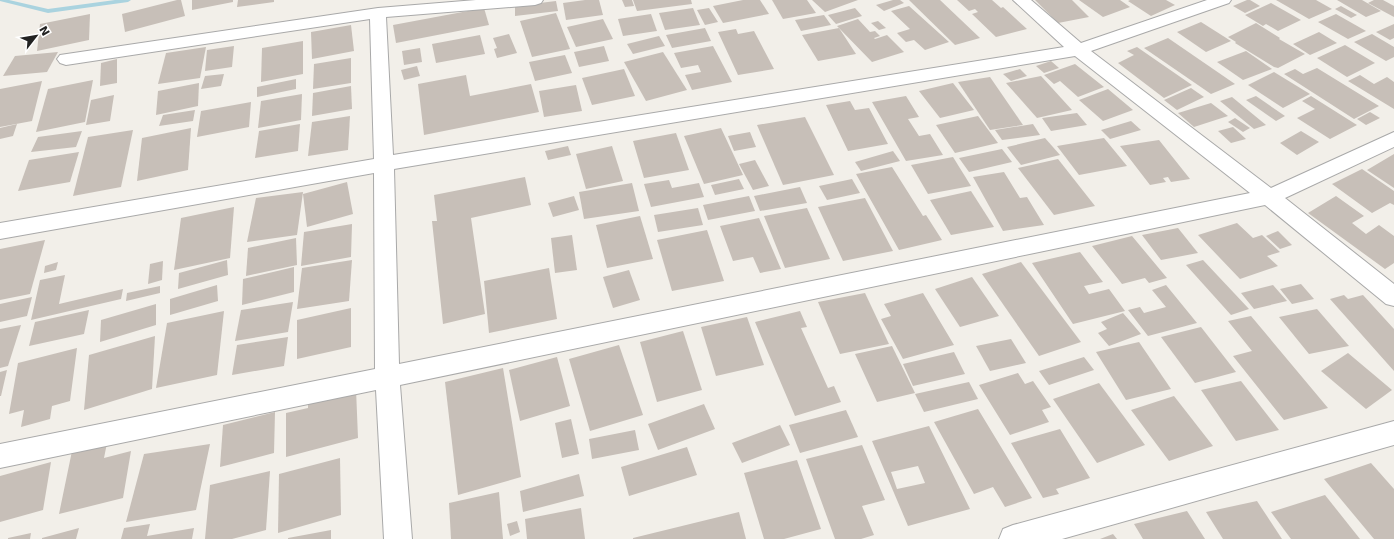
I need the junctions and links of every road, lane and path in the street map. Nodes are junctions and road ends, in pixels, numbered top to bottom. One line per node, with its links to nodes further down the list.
1 (535, 0): 4 (street)
2 (1021, 0): 5 (street)
3 (1223, 0): 5 (street)
4 (378, 13): 6 (street); 8 (street)
5 (1078, 50): 8 (street); 9 (street)
6 (66, 59)
7 (1394, 139): 9 (street)
8 (384, 164): 10 (street); 12 (street)
9 (1269, 198): 11 (street); 12 (street)
10 (0, 231)
11 (1394, 297)
12 (387, 378): 14 (street); 15 (street)
13 (1394, 433): 16 (street)
14 (0, 456)
15 (398, 539)
16 (1013, 539)

